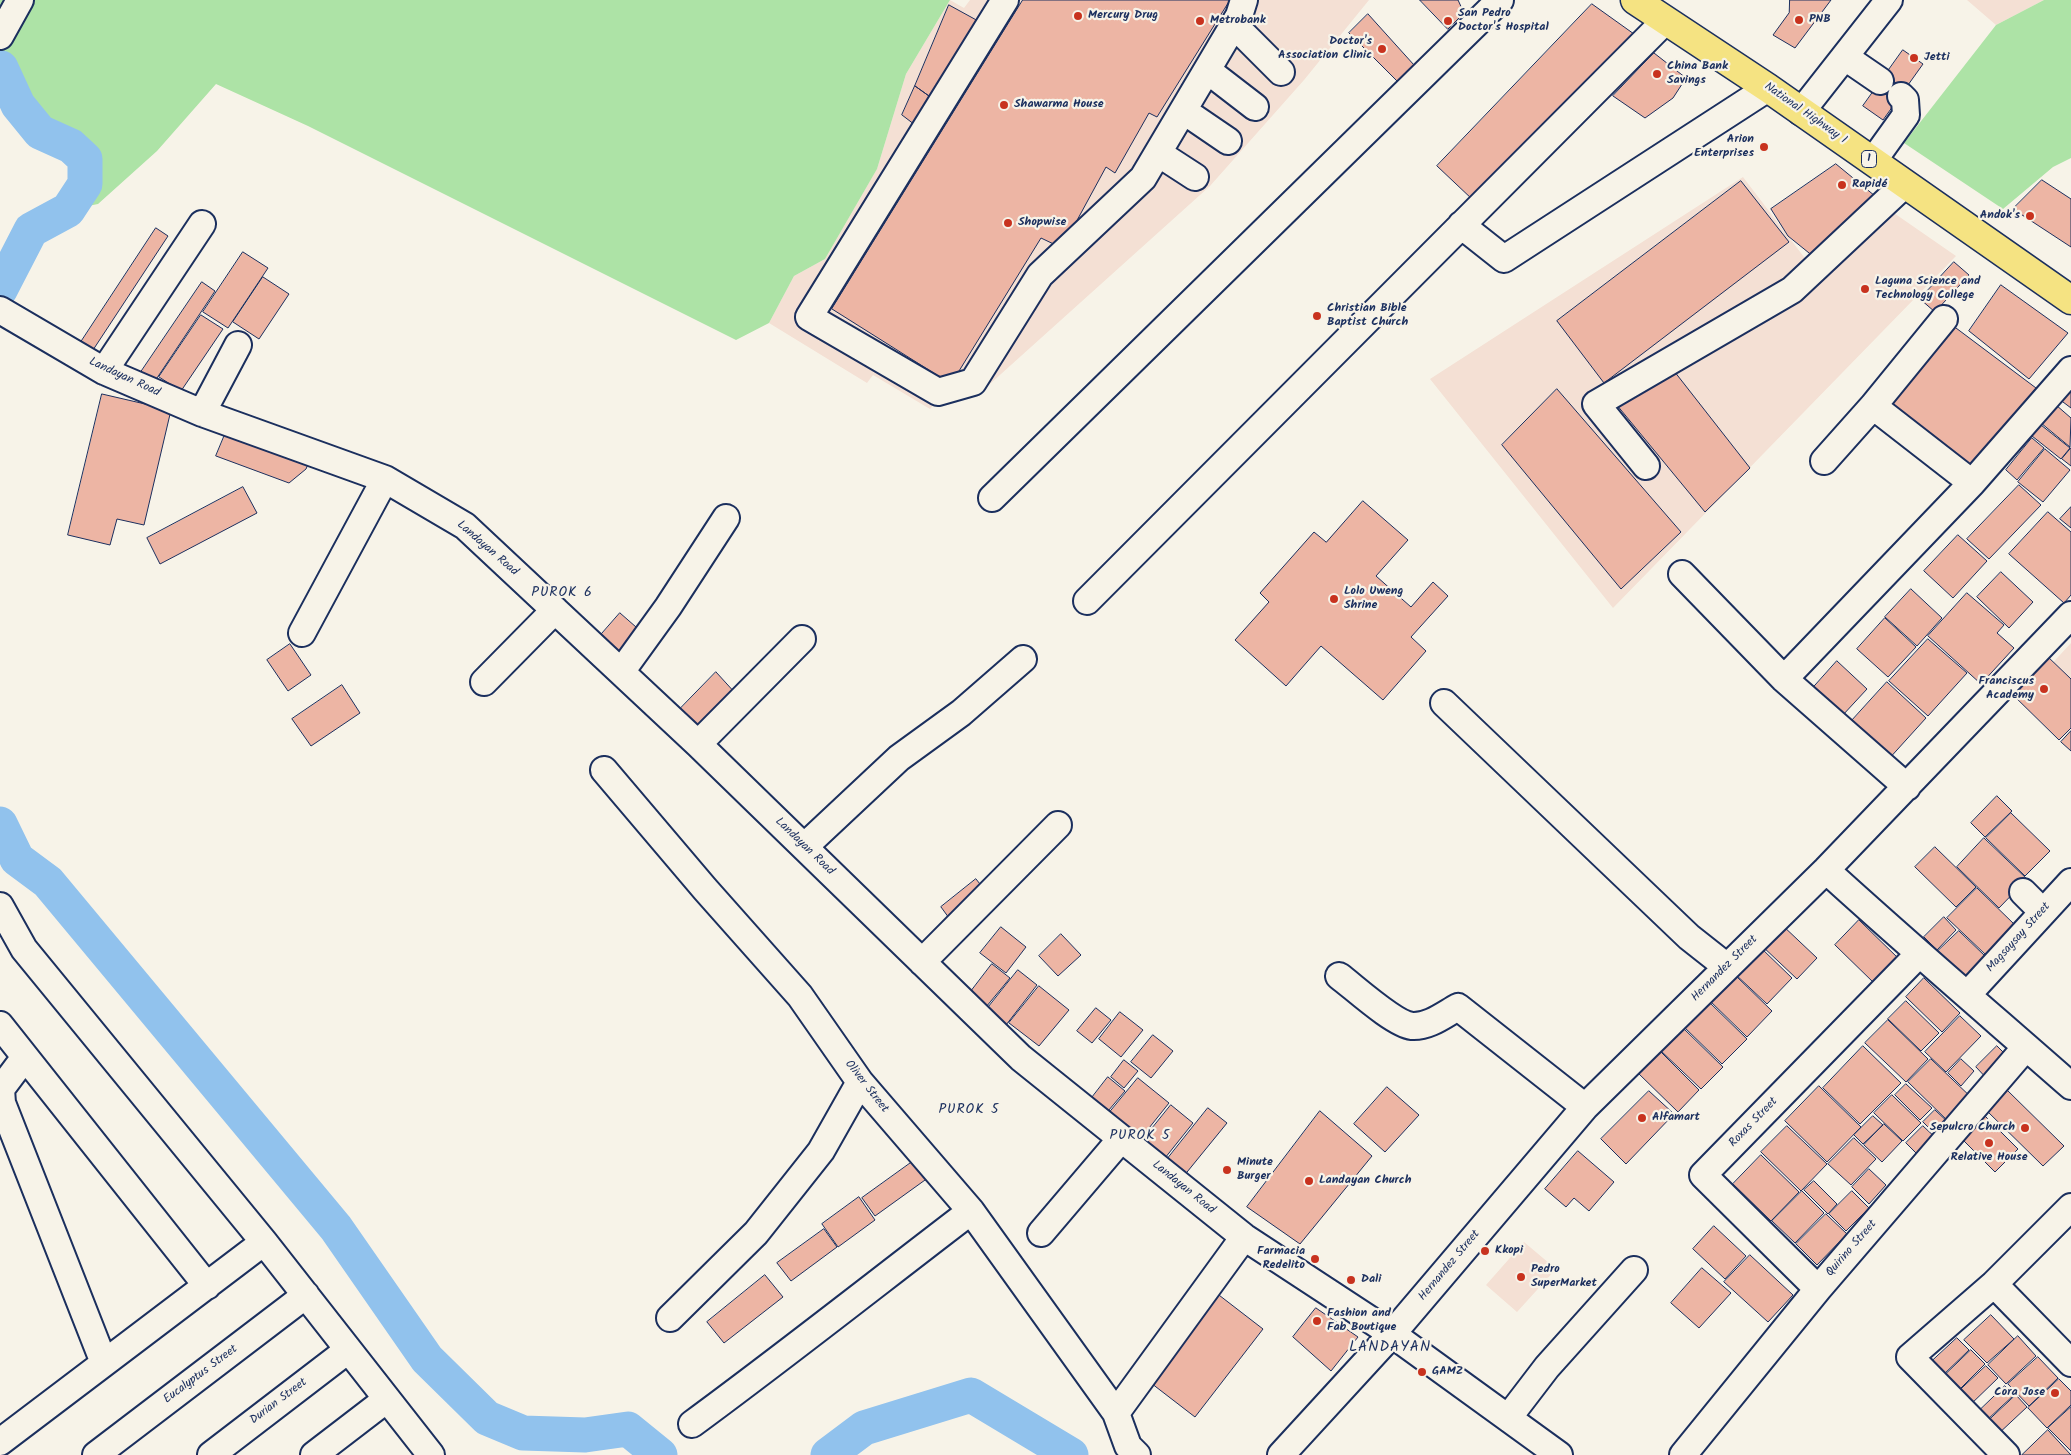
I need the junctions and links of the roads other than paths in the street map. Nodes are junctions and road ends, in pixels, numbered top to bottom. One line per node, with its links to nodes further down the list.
1 (20, 0): 9 (street)
2 (1005, 0): 18 (street)
3 (1244, 0): 8 (street)
4 (1500, 0): 36 (street)
5 (1635, 0): 7 (highway, National Highway 1 / 1)
6 (1889, 0): 10 (street)
7 (1665, 21): 13 (highway, National Highway 1 / 1); 23 (street)
8 (1234, 25): 11 (street); 12 (street)
9 (0, 36)
10 (1845, 56): 16 (street); 19 (street)
11 (1207, 70): 14 (street); 15 (street)
12 (1281, 72)
13 (1768, 88): 16 (highway, National Highway 1 / 1); 23 (street)
14 (1256, 107)
15 (1184, 111): 17 (street); 18 (street)
16 (1801, 112): 19 (highway, National Highway 1 / 1)
17 (1228, 141)
18 (1158, 153): 20 (street)
19 (1873, 161): 21 (highway, National Highway 1 / 1)
20 (1195, 177)
21 (1904, 184): 24 (highway, National Highway 1 / 1); 33 (street)
22 (202, 224): 29 (street)
23 (1461, 225): 39 (street)
24 (2070, 297)
25 (4, 313): 29 (street, Landayan Road)
26 (1944, 319): 30 (street)
27 (238, 345): 31 (street)
28 (2071, 370): 35 (street)
29 (104, 371): 31 (street, Landayan Road)
30 (1873, 406): 32 (street); 35 (street)
31 (202, 413): 34 (street, Landayan Road)
32 (1824, 461)
33 (1646, 466)
34 (385, 479): 40 (street, Landayan Road); 42 (street)
35 (1972, 483): 46 (street)
36 (992, 498)
37 (726, 518): 45 (street)
38 (1682, 574): 46 (street)
39 (1087, 601)
40 (555, 610): 45 (street, Landayan Road); 47 (street)
41 (2071, 615): 51 (street, Hernandez Street)
42 (302, 633)
43 (802, 640): 49 (street)
44 (1023, 660): 53 (street)
45 (621, 672): 49 (street, Landayan Road)
46 (1784, 679): 51 (street)
47 (484, 682)
48 (1444, 703): 61 (street)
49 (698, 744): 53 (street, Landayan Road)
50 (604, 770): 67 (street, Oliver Street)
51 (1907, 787): 54 (street, Hernandez Street)
52 (1058, 825): 60 (street)
53 (804, 847): 60 (street, Landayan Road)
54 (1826, 870): 59 (street); 61 (street, Hernandez Street)
55 (2071, 882): 58 (street, Magsaysay Street)
56 (2024, 892): 58 (street)
57 (0, 906): 75 (street)
58 (2043, 912): 63 (street, Magsaysay Street)
59 (1919, 954): 63 (street); 79 (street, Roxas Street)
60 (922, 962): 70 (street, Landayan Road)
61 (1727, 967): 69 (street, Hernandez Street)
62 (1339, 976): 69 (street)
63 (1968, 994): 65 (street)
64 (0, 1025): 66 (street)
65 (2026, 1047): 68 (street); 79 (street, Quirino Street)
66 (25, 1057): 78 (street); 84 (street)
67 (860, 1082): 72 (street, Oliver Street); 81 (street)
68 (2071, 1086)
69 (1585, 1107): 82 (street, Hernandez Street)
70 (1121, 1139): 73 (street); 74 (street, Landayan Road)
71 (2071, 1207): 77 (street)
72 (971, 1211): 87 (street, Oliver Street); 89 (street)
73 (1041, 1233)
74 (1244, 1237): 82 (street, Landayan Road); 87 (street)
75 (264, 1242): 78 (street); 80 (street)
76 (1634, 1270): 88 (street)
77 (1994, 1284): 85 (street); 99 (street)
78 (207, 1286): 84 (street)
79 (1818, 1289): 98 (street, Quirino Street)
80 (306, 1295): 83 (street); 91 (street, Eucalyptus Street)
81 (670, 1318)
82 (1392, 1334): 88 (street, Landayan Road); 96 (street, Hernandez Street)
83 (348, 1350): 86 (street); 92 (street, Durian Street)
84 (104, 1363): 90 (street)
85 (2071, 1363)
86 (387, 1399): 93 (street); 94 (street)
87 (1116, 1413): 95 (street, Oliver Street)
88 (1508, 1418): 97 (street, Landayan Road)
89 (692, 1424)
90 (0, 1442)
91 (96, 1455)
92 (210, 1455)
93 (314, 1455)
94 (430, 1455)
95 (1137, 1455)
96 (1281, 1455)
97 (1559, 1455)
98 (1683, 1455)
99 (2006, 1455)

